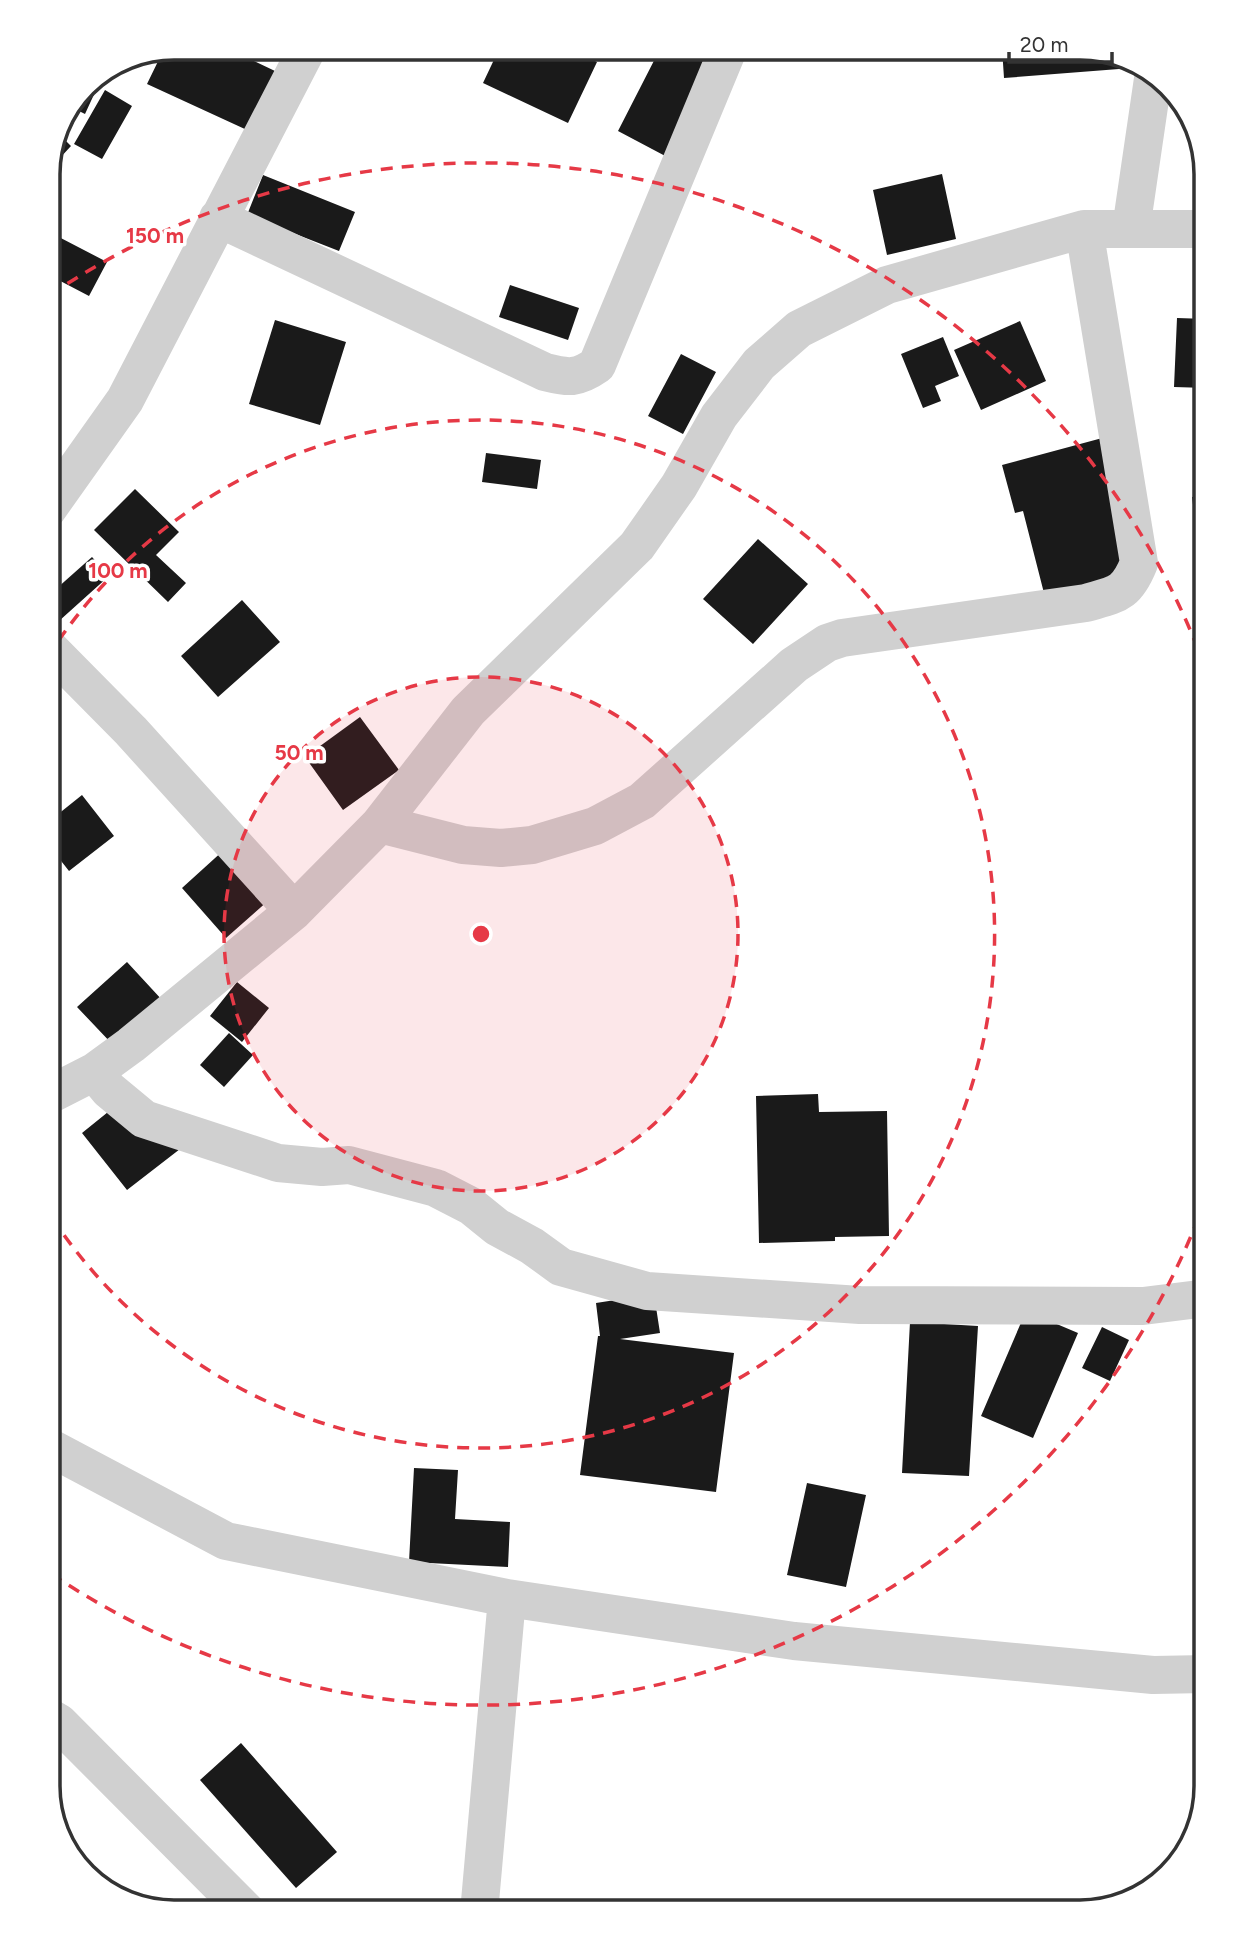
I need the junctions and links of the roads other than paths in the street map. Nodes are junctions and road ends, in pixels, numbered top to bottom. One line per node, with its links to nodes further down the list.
1 (301, 60): 4 (street)
2 (724, 60): 4 (street)
3 (1152, 85): 6 (street)
4 (218, 218): 8 (street)
5 (1084, 229): 6 (street); 10 (street); 10 (street)
6 (1131, 229): 7 (street)
7 (1194, 229)
8 (60, 492)
9 (60, 659): 11 (street)
10 (380, 824): 11 (street)
11 (293, 911): 12 (street)
12 (94, 1072): 13 (street); 14 (street)
13 (60, 1089)
14 (1194, 1300)
15 (60, 1453): 16 (street)
16 (507, 1598): 17 (street); 20 (street)
17 (1194, 1674)
18 (60, 1724): 19 (street)
19 (235, 1900)
20 (480, 1900)

